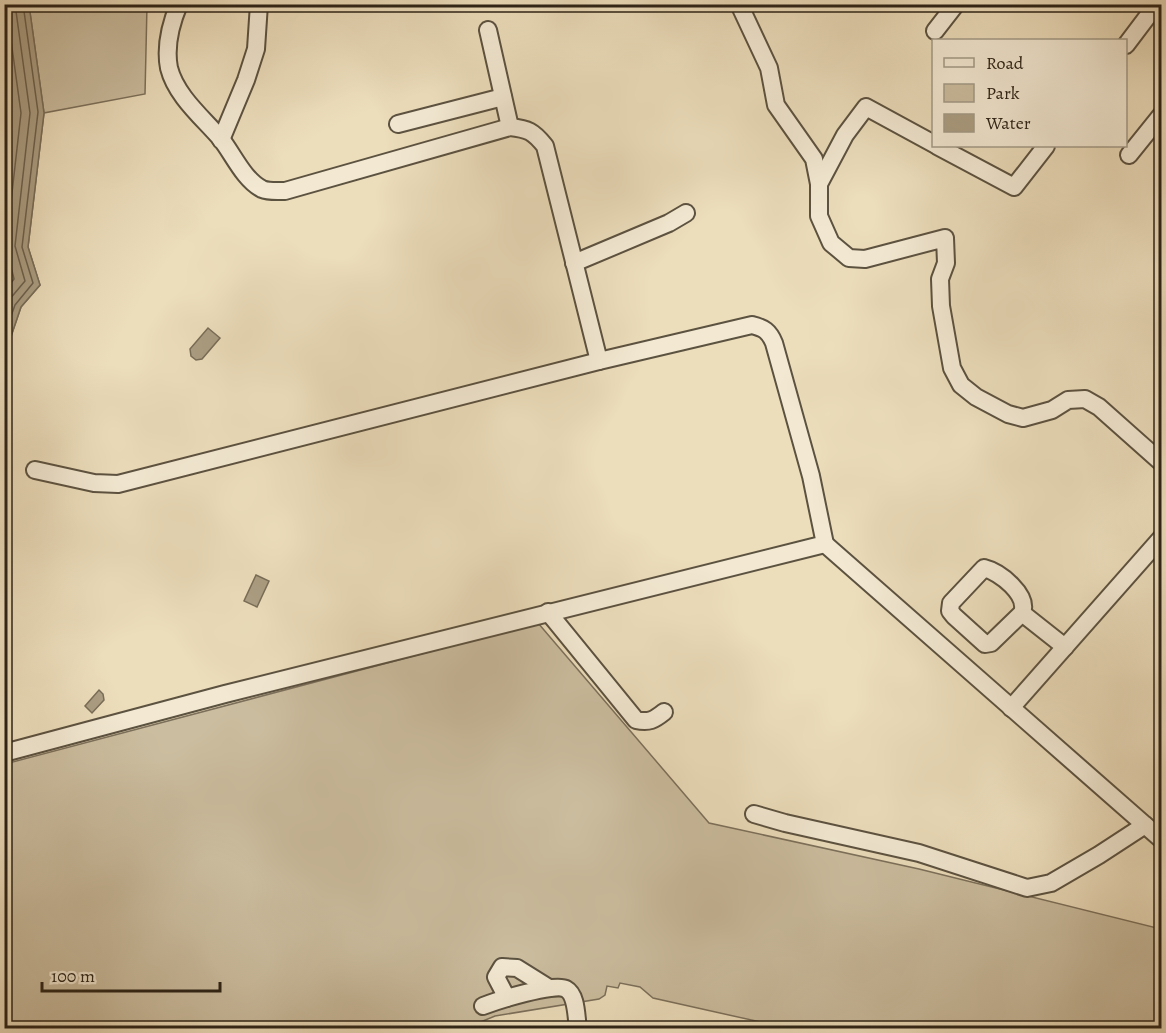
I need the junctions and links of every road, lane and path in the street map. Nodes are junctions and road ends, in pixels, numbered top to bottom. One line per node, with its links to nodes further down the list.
1 (179, 4): 13 (street)
2 (259, 4): 13 (street)
3 (739, 4): 18 (street)
4 (956, 4): 7 (street)
5 (1157, 4): 8 (street)
6 (488, 30): 9 (street)
7 (935, 31)
8 (1127, 42)
9 (503, 97): 11 (street); 12 (street)
10 (1161, 114): 17 (street)
11 (398, 124)
12 (510, 127): 13 (street); 20 (street)
13 (222, 140)
14 (932, 143): 18 (street)
15 (939, 147): 16 (street)
16 (1045, 147)
17 (1129, 155)
18 (819, 184): 22 (street)
19 (686, 213): 20 (street)
20 (574, 263): 21 (street)
21 (599, 361): 23 (street); 25 (street)
22 (1161, 463)
23 (35, 470)
24 (1161, 537): 28 (street)
25 (825, 544): 26 (street); 29 (street)
26 (548, 612): 30 (street); 31 (street)
27 (1022, 613): 27 (street); 28 (street)
28 (1065, 647): 29 (street)
29 (1011, 708): 33 (street)
30 (664, 712)
31 (4, 753)
32 (754, 814): 33 (street)
33 (1145, 825): 34 (street)
34 (1161, 840)
35 (549, 988): 36 (street); 36 (street); 38 (street)
36 (507, 998): 37 (street)
37 (483, 1006)
38 (578, 1029)

